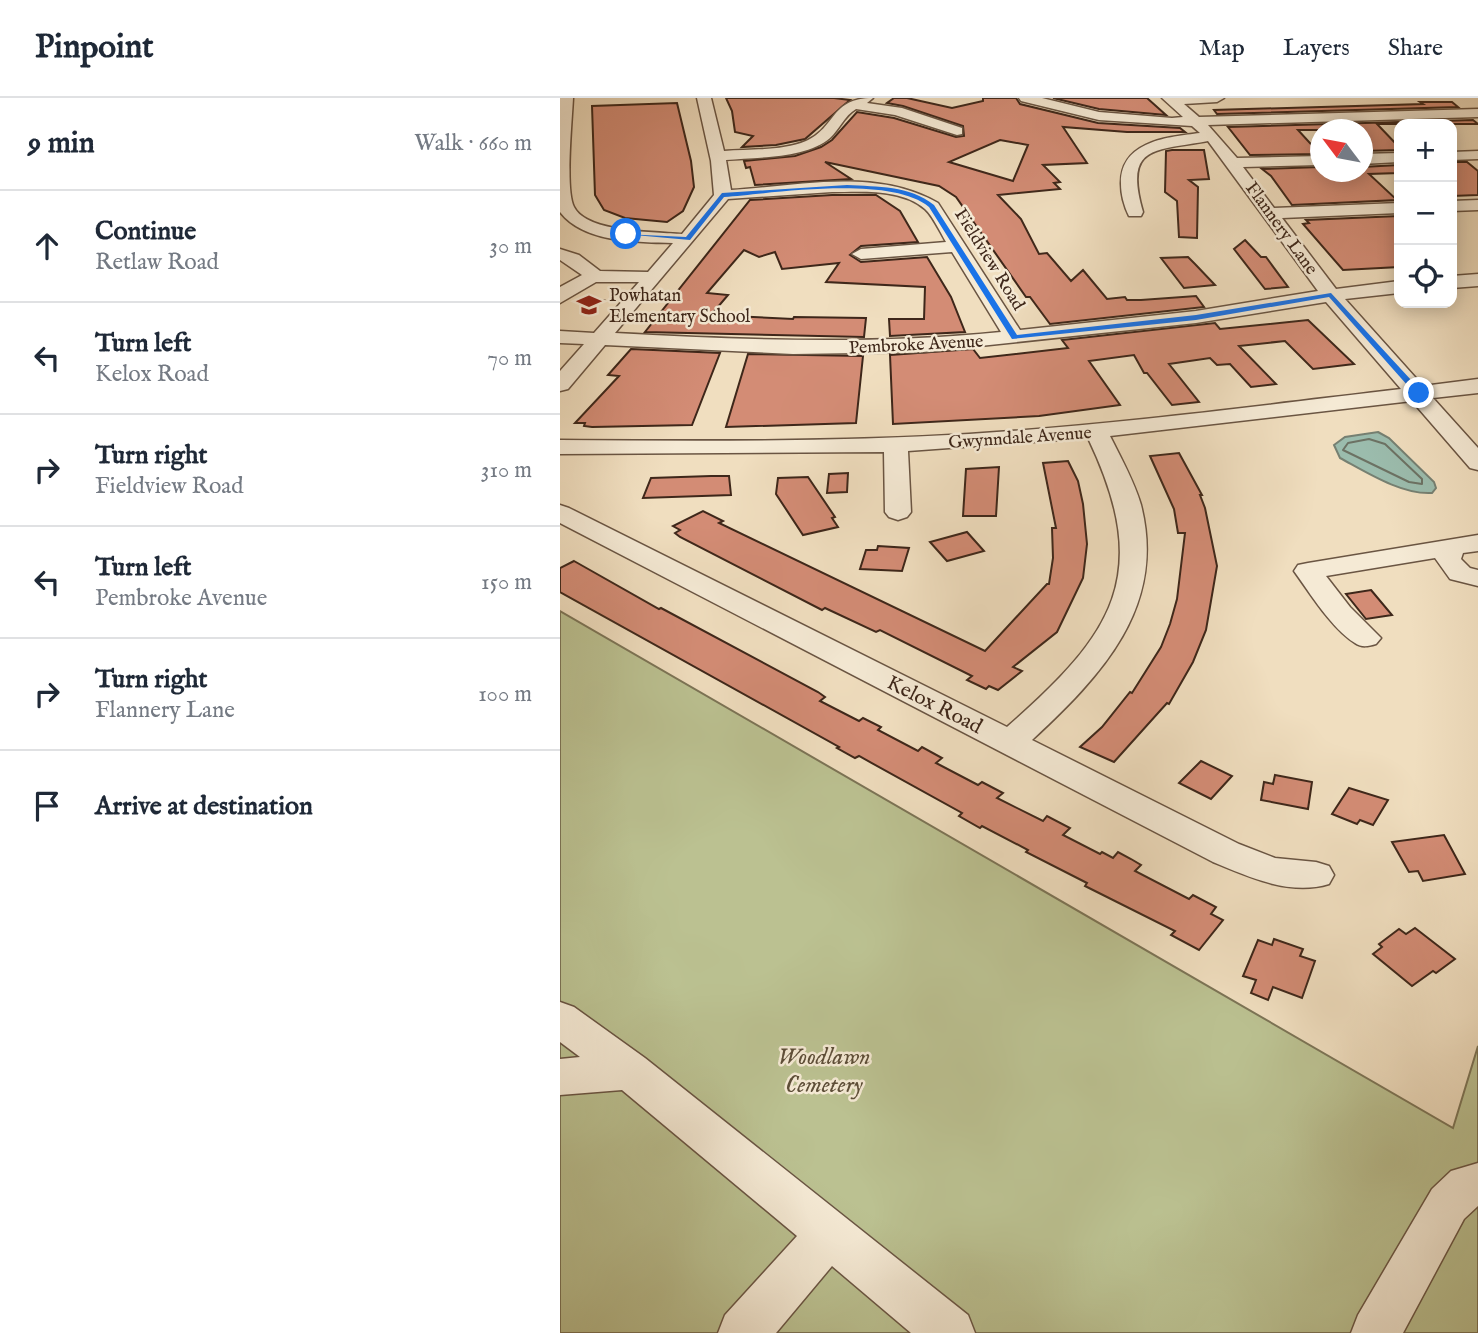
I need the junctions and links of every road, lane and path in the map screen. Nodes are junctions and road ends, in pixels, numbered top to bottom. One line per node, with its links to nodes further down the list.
1 (566, 98): 17 (street)
2 (704, 98): 12 (street)
3 (1026, 98): 8 (street)
4 (1217, 98): 5 (street)
5 (1171, 99): 8 (street, Flannery Lane)
6 (860, 101): 9 (street); 12 (street)
7 (1478, 113): 8 (street)
8 (1198, 122): 10 (street, Flannery Lane)
9 (957, 131)
10 (1213, 137): 18 (street, Flannery Lane); 23 (street)
11 (1478, 155): 13 (street)
12 (717, 156): 19 (street)
13 (1457, 156)
14 (1394, 158): 15 (street)
15 (1373, 159)
16 (1310, 160): 18 (street)
17 (562, 162): 25 (street)
18 (1234, 163): 24 (street, Flannery Lane)
19 (722, 195): 25 (street); 26 (street, Fieldview Road)
20 (1478, 205): 21 (street)
21 (1457, 206)
22 (1394, 208): 24 (street)
23 (1135, 212)
24 (1270, 213): 34 (street, Flannery Lane)
25 (687, 239): 30 (street)
26 (957, 246): 28 (street); 39 (street, Fieldview Road)
27 (560, 254): 29 (street)
28 (861, 254)
29 (595, 276): 30 (street); 35 (street)
30 (652, 278): 37 (street)
31 (1478, 280): 32 (street)
32 (1457, 282)
33 (1394, 288): 34 (street, Pembroke Avenue)
34 (1331, 295): 39 (street, Pembroke Avenue); 43 (street, Flannery Lane)
35 (560, 297)
36 (587, 300): 37 (path)
37 (631, 302): 40 (street)
38 (560, 337): 40 (street, Pembroke Avenue)
39 (1015, 337): 40 (street, Pembroke Avenue)
40 (598, 340): 41 (street)
41 (560, 384)
42 (1478, 386): 43 (street, Gwynndale Avenue)
43 (1419, 393): 44 (street, Gwynndale Avenue); 47 (street, Flannery Lane)
44 (1096, 431): 45 (street, Gwynndale Avenue); 53 (street)
45 (897, 445): 46 (street, Gwynndale Avenue); 48 (street)
46 (560, 447)
47 (1478, 463)
48 (898, 512)
49 (560, 513): 53 (street, Kelox Road)
50 (1465, 545): 51 (street); 52 (street)
51 (1478, 578)
52 (1366, 638)
53 (1010, 742): 54 (street, Kelox Road)
54 (1316, 875)
55 (560, 1019): 56 (street)
56 (630, 1071): 57 (street); 59 (street)
57 (560, 1077)
58 (1478, 1184): 62 (street)
59 (828, 1236): 60 (street); 61 (street)
60 (743, 1333)
61 (950, 1333)
62 (1376, 1333)

